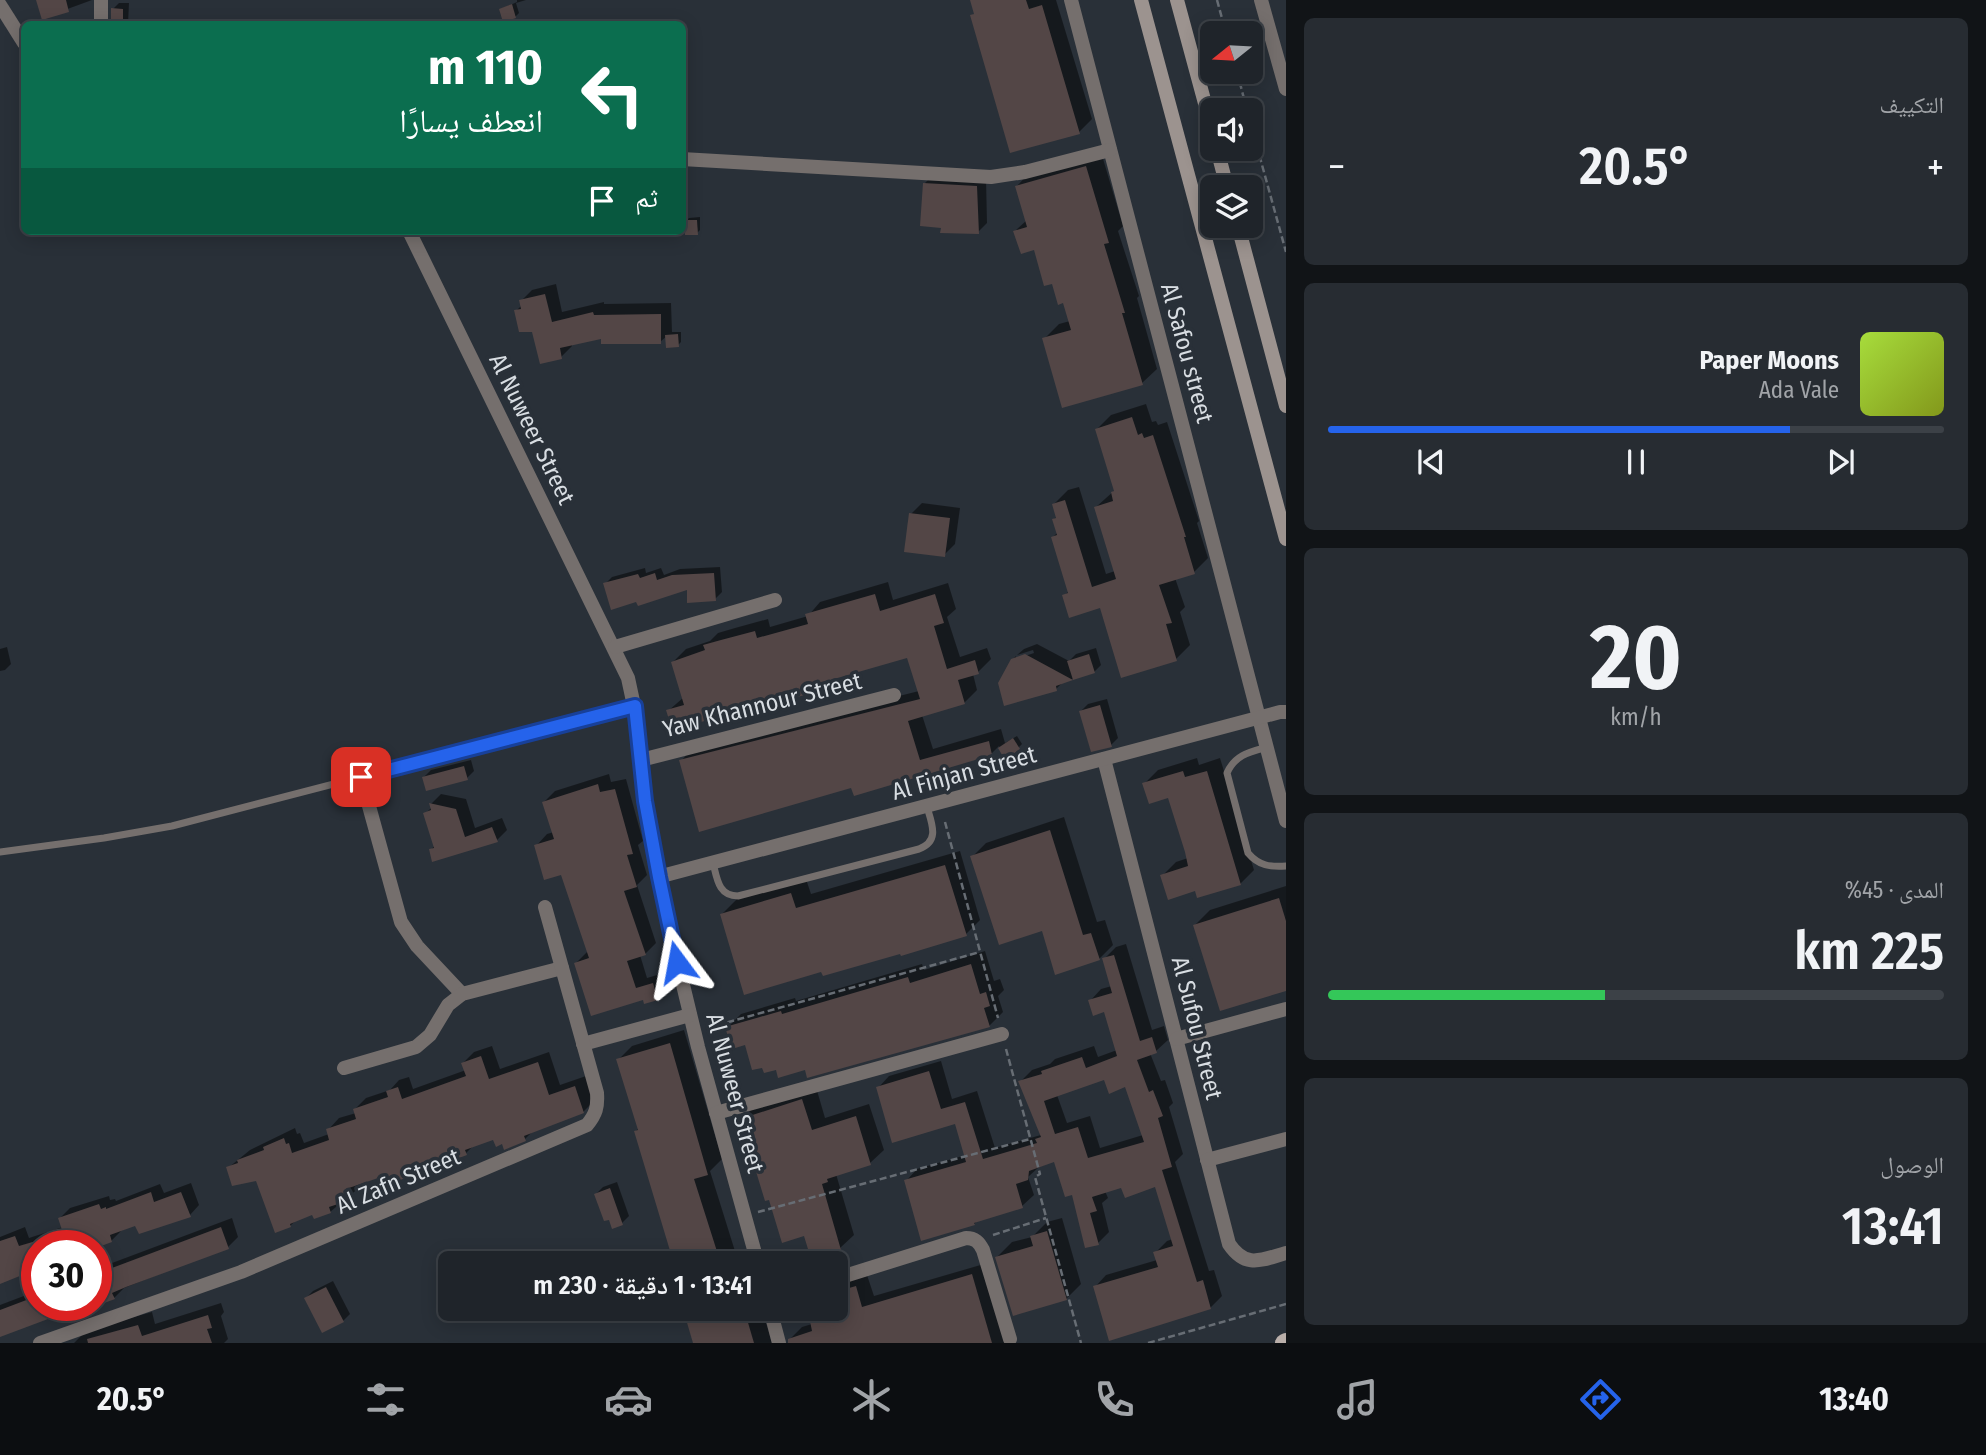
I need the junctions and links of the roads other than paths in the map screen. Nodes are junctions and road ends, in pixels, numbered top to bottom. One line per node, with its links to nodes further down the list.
1 (101, 0): 7 (street)
2 (1071, 0): 12 (street, Al Safou street)
3 (1141, 0): 17 (main road)
4 (1177, 0): 11 (main road)
5 (1261, 0): 9 (street)
6 (0, 5): 8 (street)
7 (101, 21)
8 (21, 38)
9 (1282, 56): 10 (street)
10 (1286, 89)
11 (1204, 98)
12 (1110, 150): 13 (street); 23 (street, Al Safou street)
13 (686, 159)
14 (411, 235): 19 (street, Al Nuweer Street)
15 (1241, 238): 16 (main road)
16 (1286, 406)
17 (1286, 539)
18 (775, 600): 19 (street)
19 (615, 647): 21 (street, Al Nuweer Street)
20 (894, 695): 26 (street, Yaw Khannour Street)
21 (635, 706): 26 (street, Al Nuweer Street); 27 (lane)
22 (1284, 711): 23 (street, Al Finjan Street)
23 (1259, 718): 24 (street); 25 (street, Al Finjan Street)
24 (1267, 747): 29 (street); 32 (lane)
25 (1104, 759): 28 (street, Al Finjan Street); 40 (street, Al Sufou Street)
26 (641, 760): 33 (street, Al Nuweer Street)
27 (361, 777): 30 (lane); 36 (street)
28 (933, 804): 31 (street, Al Finjan Street); 31 (lane)
29 (1286, 821)
30 (0, 852)
31 (713, 863): 33 (street, Al Finjan Street)
32 (1286, 866)
33 (659, 877): 38 (street, Al Nuweer Street)
34 (545, 907): 35 (street, Al Zafn Street)
35 (562, 968): 36 (street); 41 (street, Al Zafn Street)
36 (462, 994): 42 (street)
37 (1286, 1009): 40 (street)
38 (690, 1015): 41 (street); 43 (street, Al Nuweer Street)
39 (1002, 1034): 43 (street)
40 (1176, 1040): 45 (street, Al Sufou Street)
41 (583, 1044): 51 (street, Al Zafn Street)
42 (344, 1068)
43 (716, 1113): 46 (street, Al Nuweer Street)
44 (1286, 1139): 45 (street)
45 (1207, 1160): 47 (street, Al Sufou Street)
46 (754, 1251)
47 (1286, 1253)
48 (848, 1275): 50 (street)
49 (773, 1321): 52 (street)
50 (1010, 1339)
51 (40, 1343)
52 (779, 1343)

